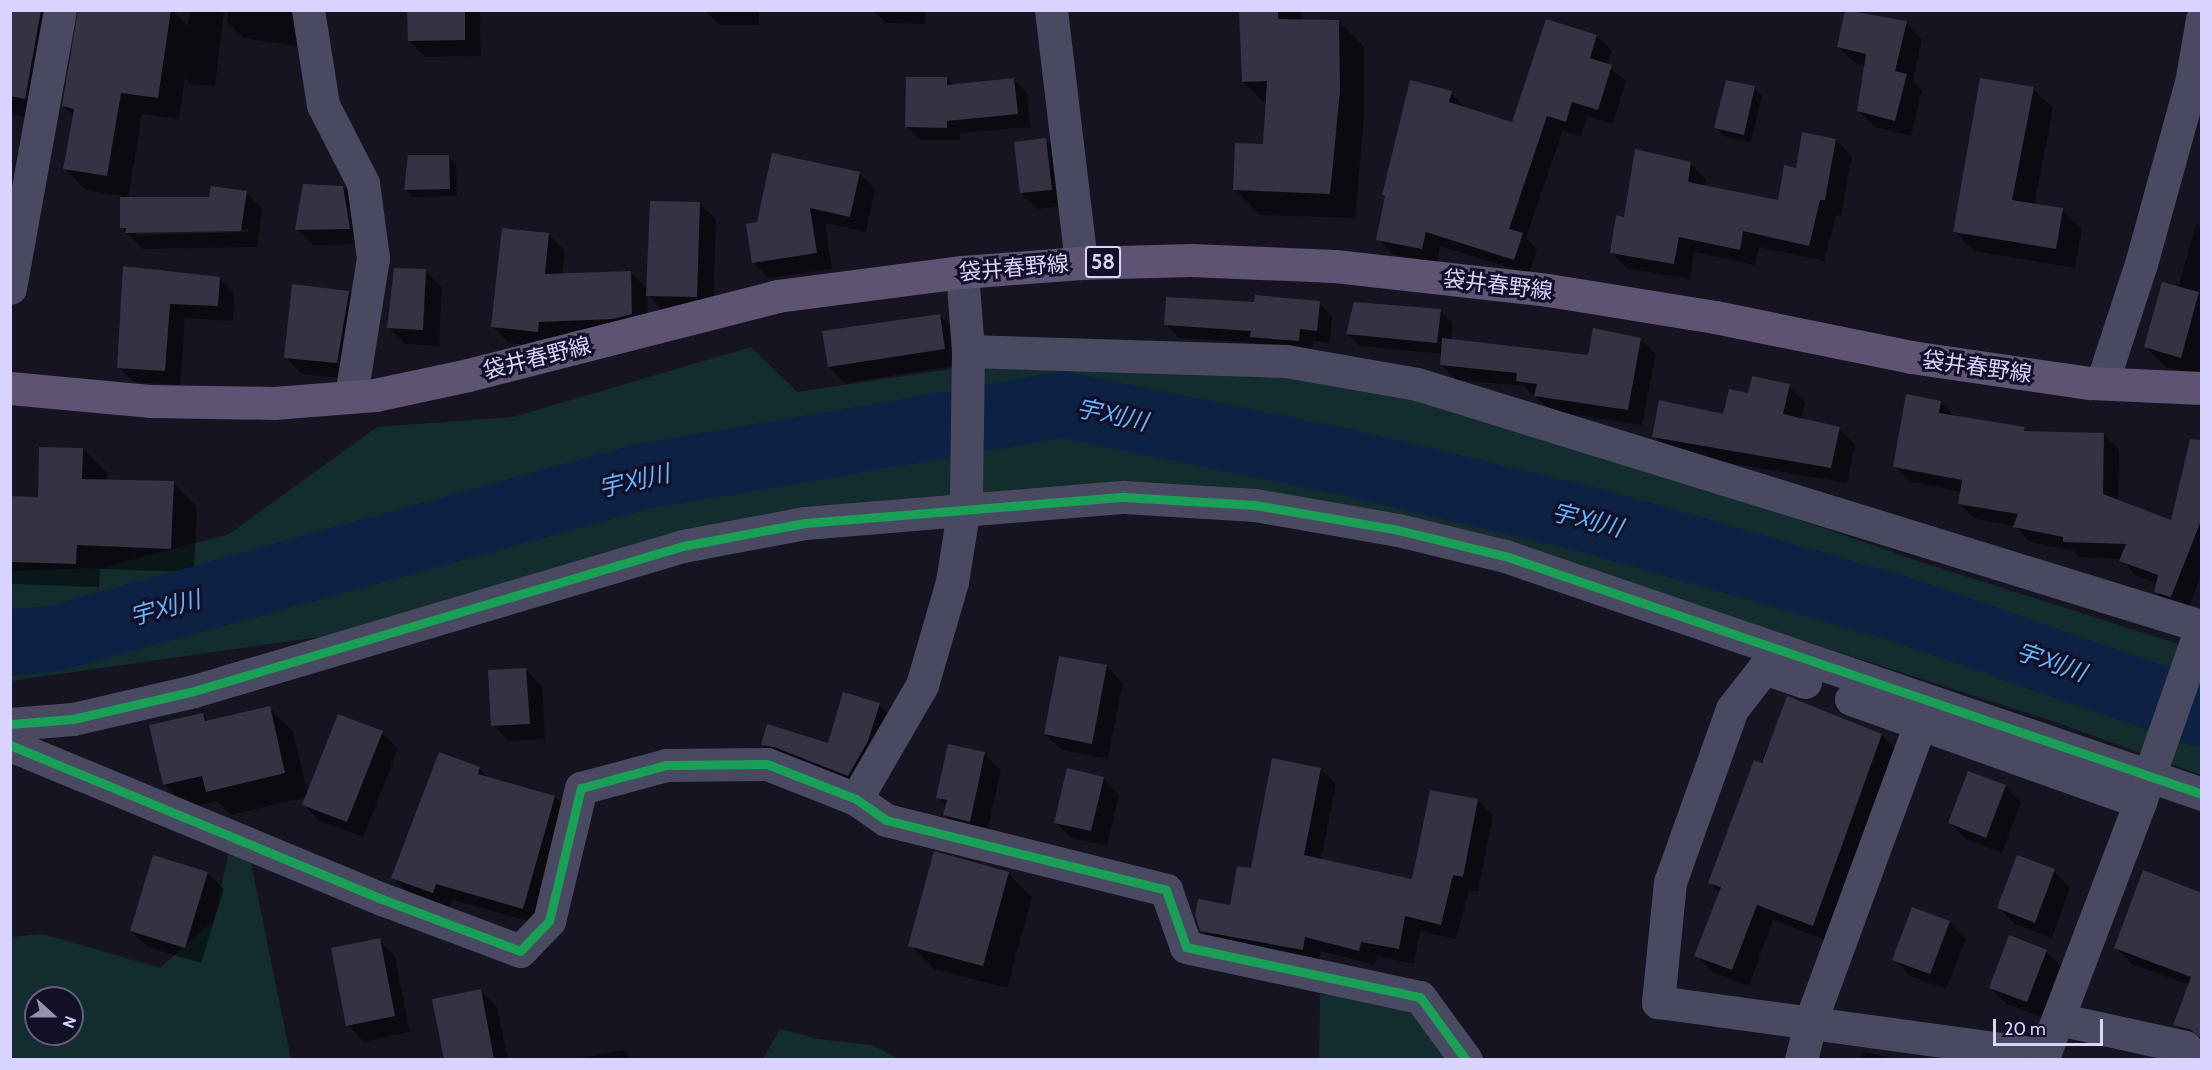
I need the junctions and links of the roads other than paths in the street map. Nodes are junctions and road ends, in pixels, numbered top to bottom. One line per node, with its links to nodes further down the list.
1 (60, 10): 5 (street)
2 (308, 10): 13 (street)
3 (1051, 10): 6 (street)
4 (2202, 19): 10 (street)
5 (19, 171): 8 (street)
6 (1081, 263): 7 (main road, 袋井春野線 / 58); 10 (main road, 袋井春野線 / 58)
7 (962, 272): 9 (street); 13 (main road, 袋井春野線 / 58)
8 (10, 288)
9 (968, 351): 14 (street); 15 (street)
10 (2102, 383): 12 (main road, 袋井春野線 / 58)
11 (10, 388): 13 (main road, 袋井春野線 / 58)
12 (2202, 388)
13 (351, 396)
14 (965, 501): 16 (street); 19 (street); 21 (street)
15 (2200, 630): 19 (street)
16 (10, 724)
17 (1920, 724): 19 (street); 23 (street); 23 (street)
18 (10, 745): 21 (street)
19 (2148, 780): 20 (street); 22 (street)
20 (2202, 794)
21 (856, 799): 25 (street)
22 (2058, 1019): 24 (street); 27 (street)
23 (1810, 1023): 24 (street); 26 (street)
24 (2043, 1057)
25 (1466, 1059)
26 (1802, 1059)
27 (2190, 1059)

